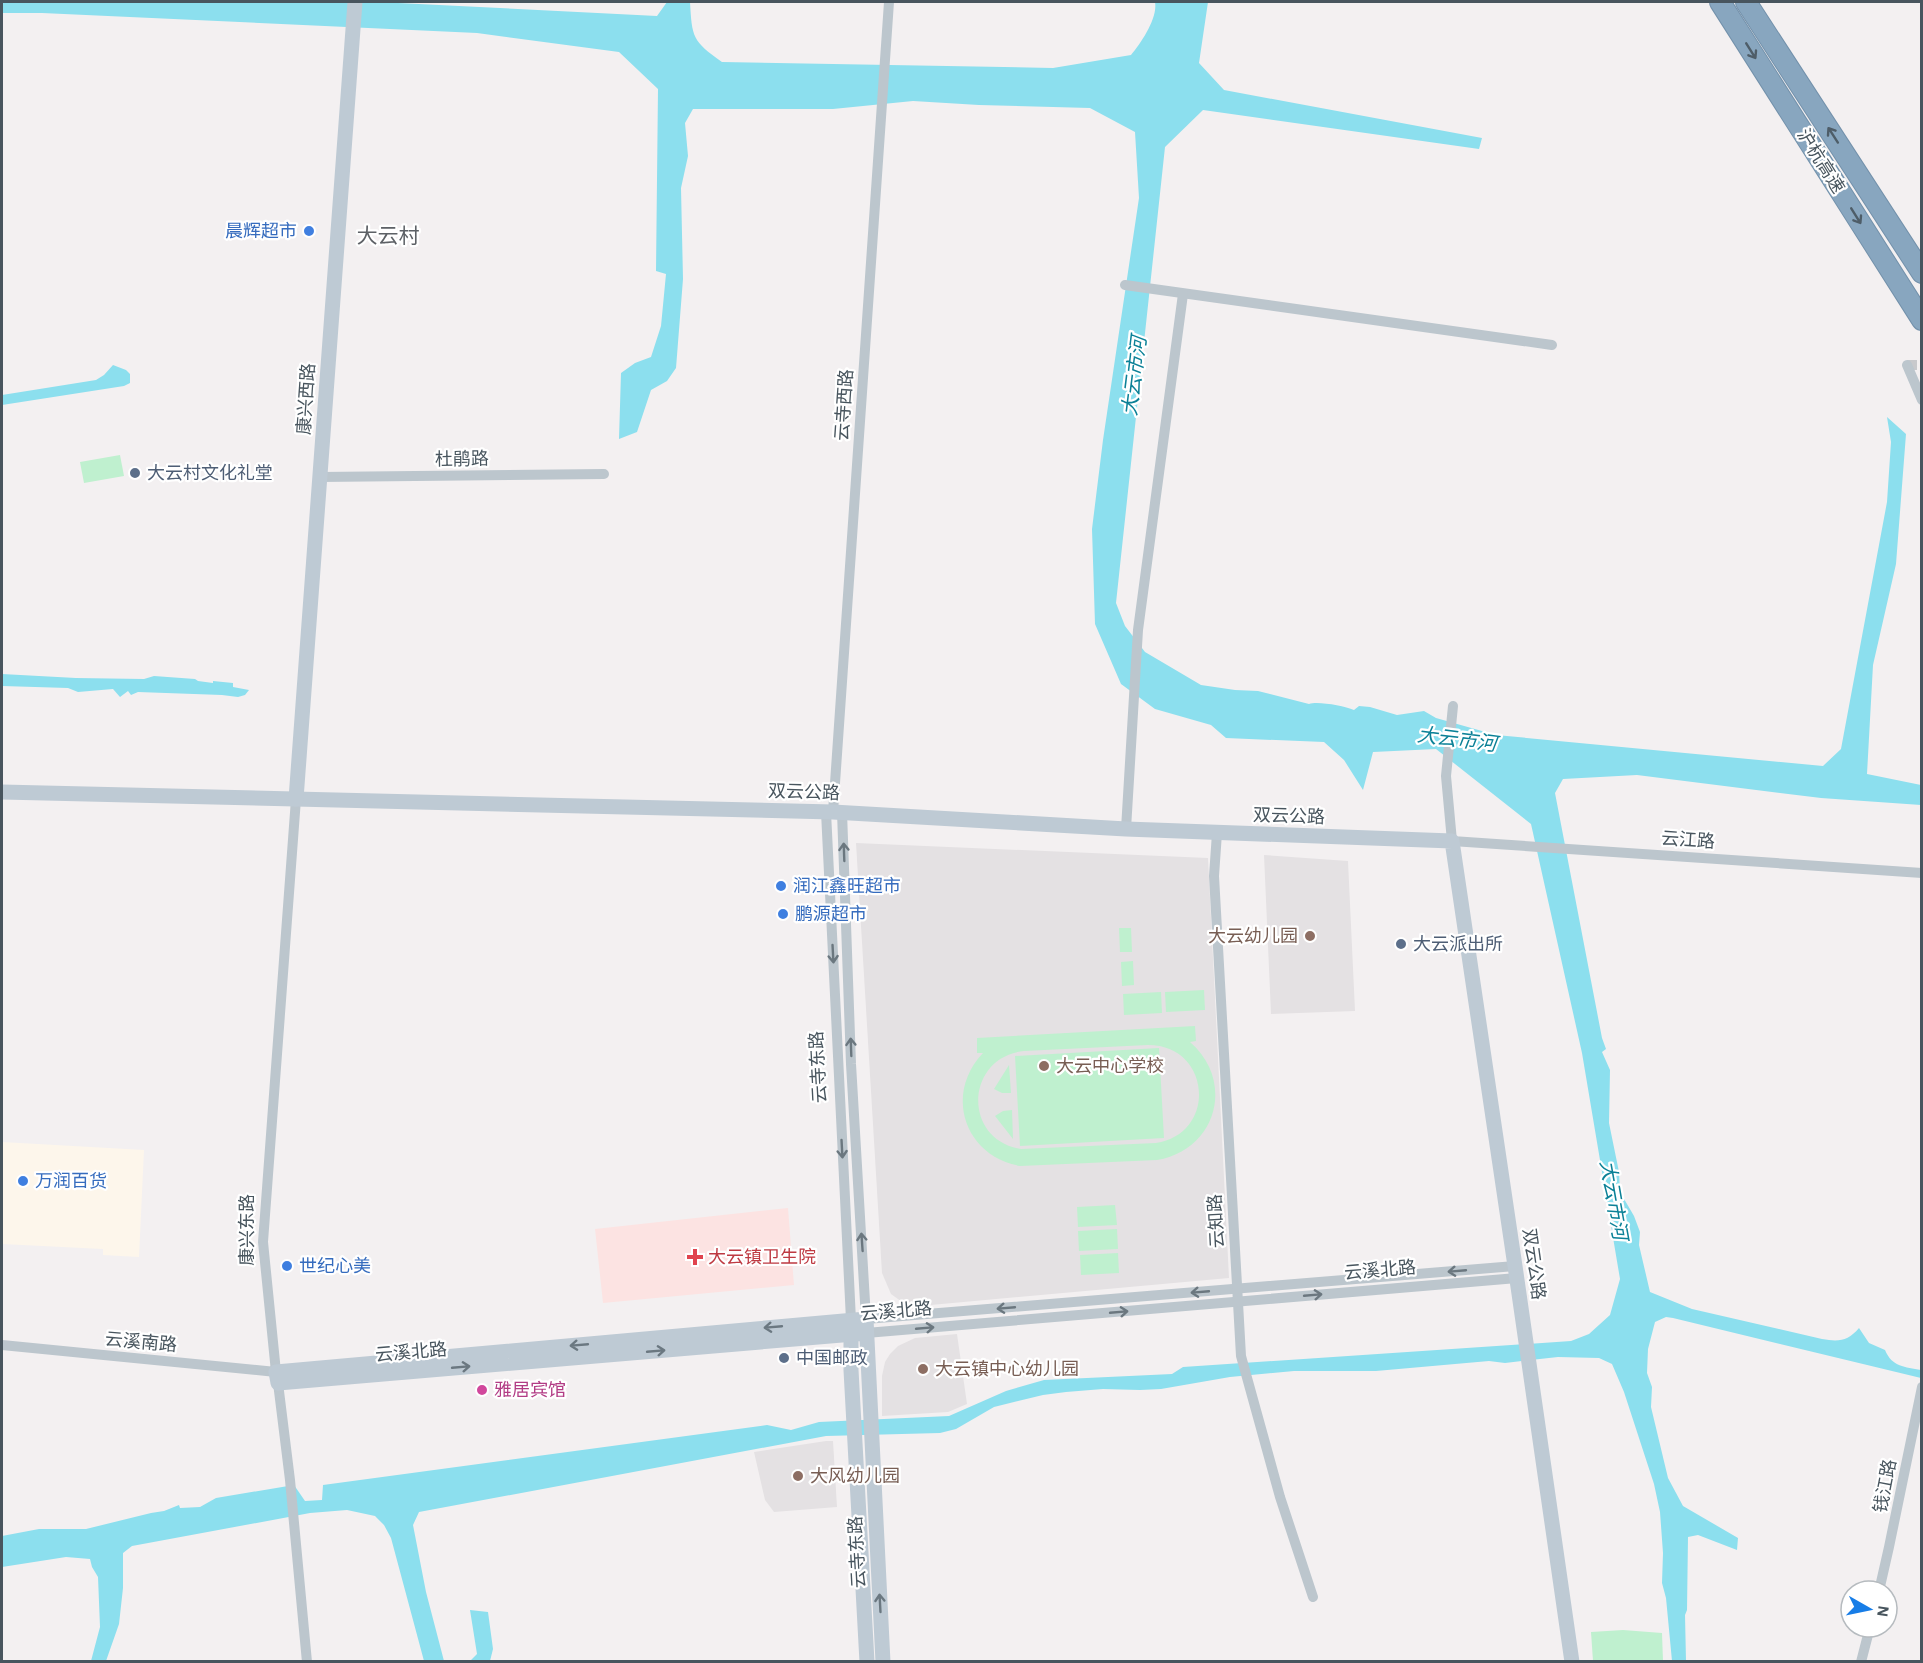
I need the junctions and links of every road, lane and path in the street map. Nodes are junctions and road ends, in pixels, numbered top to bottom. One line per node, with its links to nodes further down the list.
1 (355, 2): 13 (street, 康兴西路)
2 (889, 2): 17 (street, 云寺西路)
3 (1720, 2): 8 (highway, 沪杭高速, one-way to 8)
4 (1746, 2): 5 (highway, 沪杭高速, one-way to 4)
5 (1922, 273)
6 (1125, 285): 7 (street)
7 (1184, 294): 9 (street); 18 (street)
8 (1922, 320)
9 (1552, 345)
10 (1907, 365): 11 (street)
11 (1922, 400)
12 (604, 474): 13 (street, 杜鹃路)
13 (320, 477): 16 (street, 康兴西路)
14 (1453, 706): 20 (street)
15 (2, 792): 16 (street, 双云公路)
16 (296, 799): 17 (street, 双云公路); 27 (street, 康兴东路)
17 (834, 812): 18 (street, 双云公路); 25 (street, 云寺东路, one-way to 25); 25 (street, 云寺东路, one-way to 17)
18 (1126, 829): 19 (street, 双云公路)
19 (1217, 832): 20 (street, 双云公路); 23 (street, 云知路)
20 (1452, 841): 21 (street, 云江路); 22 (street, 双云公路)
21 (1922, 873)
22 (1516, 1272): 23 (street, 云溪北路, one-way to 23); 24 (street, 云溪北路, one-way to 22); 35 (street, 双云公路)
23 (1236, 1289): 24 (street, 云知路); 25 (street, 云溪北路, one-way to 25)
24 (1237, 1301): 25 (street, 云溪北路, one-way to 24); 30 (street, 云知路)
25 (859, 1327): 27 (street, 云溪北路); 33 (street, 云寺东路); 34 (street, 云寺东路, one-way to 25)
26 (2, 1345): 27 (street, 云溪南路)
27 (277, 1377): 32 (street, 康兴东路)
28 (1921, 1388): 29 (street, 钱江路)
29 (1882, 1579)
30 (1313, 1597)
31 (1867, 1639): 36 (street)
32 (307, 1662)
33 (867, 1662)
34 (883, 1662)
35 (1572, 1662)
36 (1861, 1662)

